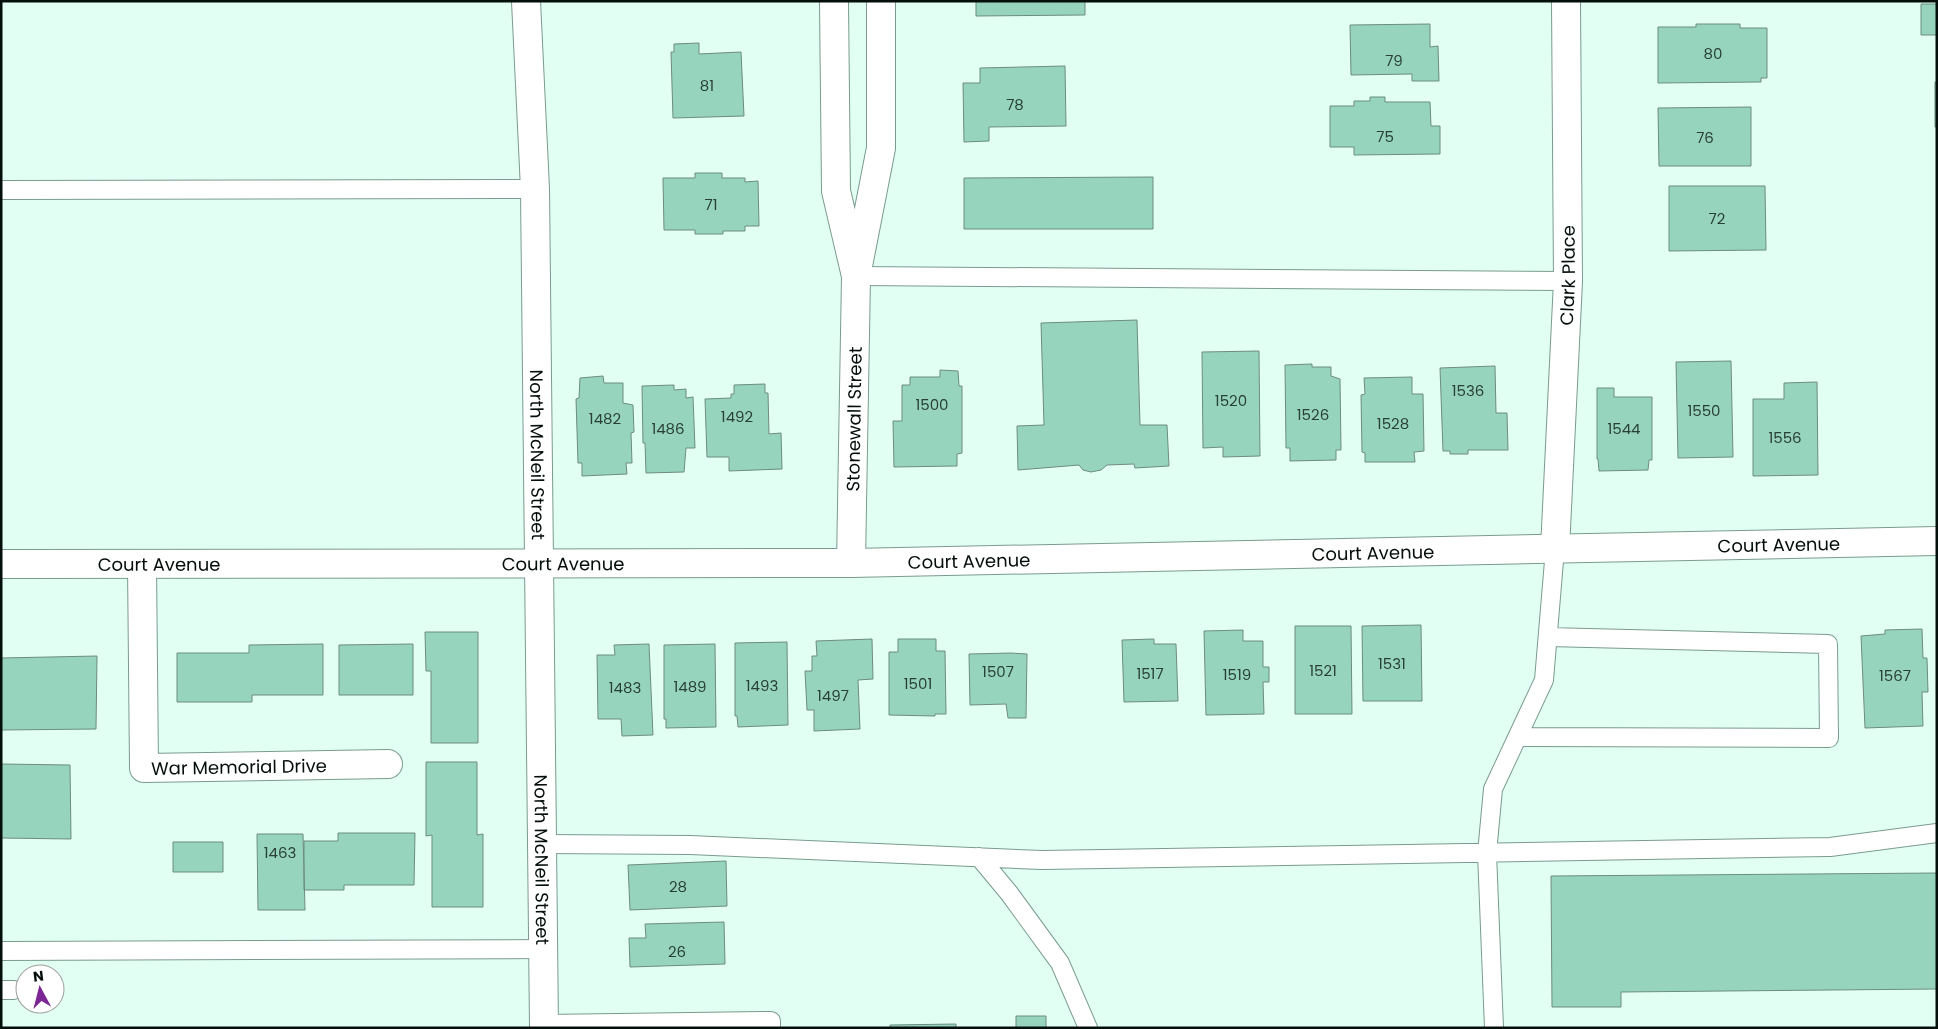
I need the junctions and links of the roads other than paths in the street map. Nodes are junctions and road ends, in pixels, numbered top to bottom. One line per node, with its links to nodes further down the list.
1 (526, 1): 5 (street, North McNeil Street)
2 (834, 1): 7 (street, Stonewall Street)
3 (881, 1): 7 (street, Stonewall Street)
4 (1566, 1): 8 (street, Clark Place)
5 (535, 189): 6 (lane); 11 (street, North McNeil Street)
6 (1, 190)
7 (856, 276): 8 (lane); 12 (street, Stonewall Street)
8 (1568, 281): 10 (street, Clark Place)
9 (1937, 541): 10 (street, Court Avenue)
10 (1555, 549): 12 (street, Court Avenue); 15 (lane)
11 (540, 563): 12 (street, Court Avenue); 14 (street, Court Avenue); 19 (street, North McNeil Street)
12 (851, 563)
13 (1, 564): 14 (street, Court Avenue)
14 (142, 564): 17 (street, War Memorial Drive)
15 (1548, 637): 16 (lane); 16 (lane)
16 (1518, 737): 20 (lane)
17 (388, 764)
18 (1937, 833): 20 (lane)
19 (543, 844): 21 (lane); 22 (street, North McNeil Street)
20 (1488, 853): 21 (lane); 28 (lane)
21 (979, 858): 27 (lane)
22 (544, 949): 23 (lane); 24 (street, North McNeil Street)
23 (1, 951)
24 (544, 1026): 25 (lane)
25 (630, 1026): 26 (lane)
26 (771, 1028)
27 (1088, 1028)
28 (1494, 1028)

